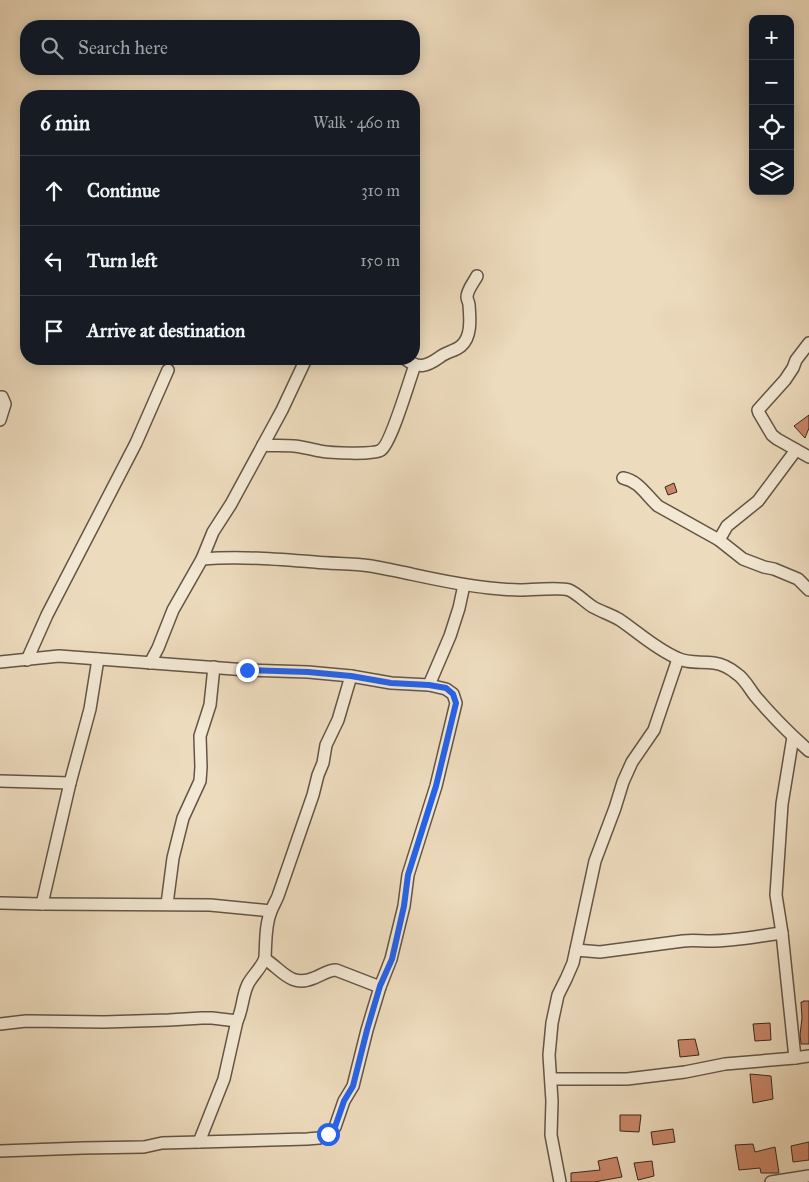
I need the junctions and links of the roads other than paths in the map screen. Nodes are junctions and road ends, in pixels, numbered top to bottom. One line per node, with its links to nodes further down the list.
1 (477, 276): 5 (street)
2 (809, 343): 10 (street)
3 (303, 365): 9 (street)
4 (409, 365): 9 (street)
5 (418, 365)
6 (168, 370): 19 (street)
7 (0, 397): 8 (street)
8 (0, 420)
9 (263, 445): 14 (street)
10 (796, 450): 11 (street); 13 (street)
11 (809, 457)
12 (623, 478): 13 (street)
13 (719, 540): 16 (street)
14 (202, 559): 15 (street); 21 (street)
15 (464, 585): 18 (street); 24 (street)
16 (809, 590)
17 (98, 658): 19 (street); 21 (street); 28 (street)
18 (678, 659): 25 (street); 34 (street)
19 (27, 660): 20 (street)
20 (0, 662)
21 (150, 663): 22 (street)
22 (214, 667): 23 (street); 31 (street)
23 (351, 676): 24 (street); 32 (street)
24 (429, 685): 36 (street)
25 (793, 736): 26 (street); 33 (street)
26 (809, 751)
27 (0, 781): 28 (street)
28 (70, 783): 30 (street)
29 (0, 903): 30 (street)
30 (42, 904): 31 (street)
31 (167, 904): 32 (street)
32 (271, 911): 35 (street)
33 (782, 933): 34 (street); 40 (street)
34 (576, 950): 41 (street)
35 (265, 959): 36 (street); 37 (street)
36 (380, 986): 42 (street)
37 (237, 1021): 38 (street); 42 (street)
38 (0, 1024)
39 (809, 1056): 40 (street)
40 (795, 1058): 41 (street)
41 (551, 1079): 45 (street)
42 (199, 1142): 43 (street)
43 (0, 1151)
44 (807, 1178): 46 (street)
45 (560, 1182)
46 (771, 1182)

